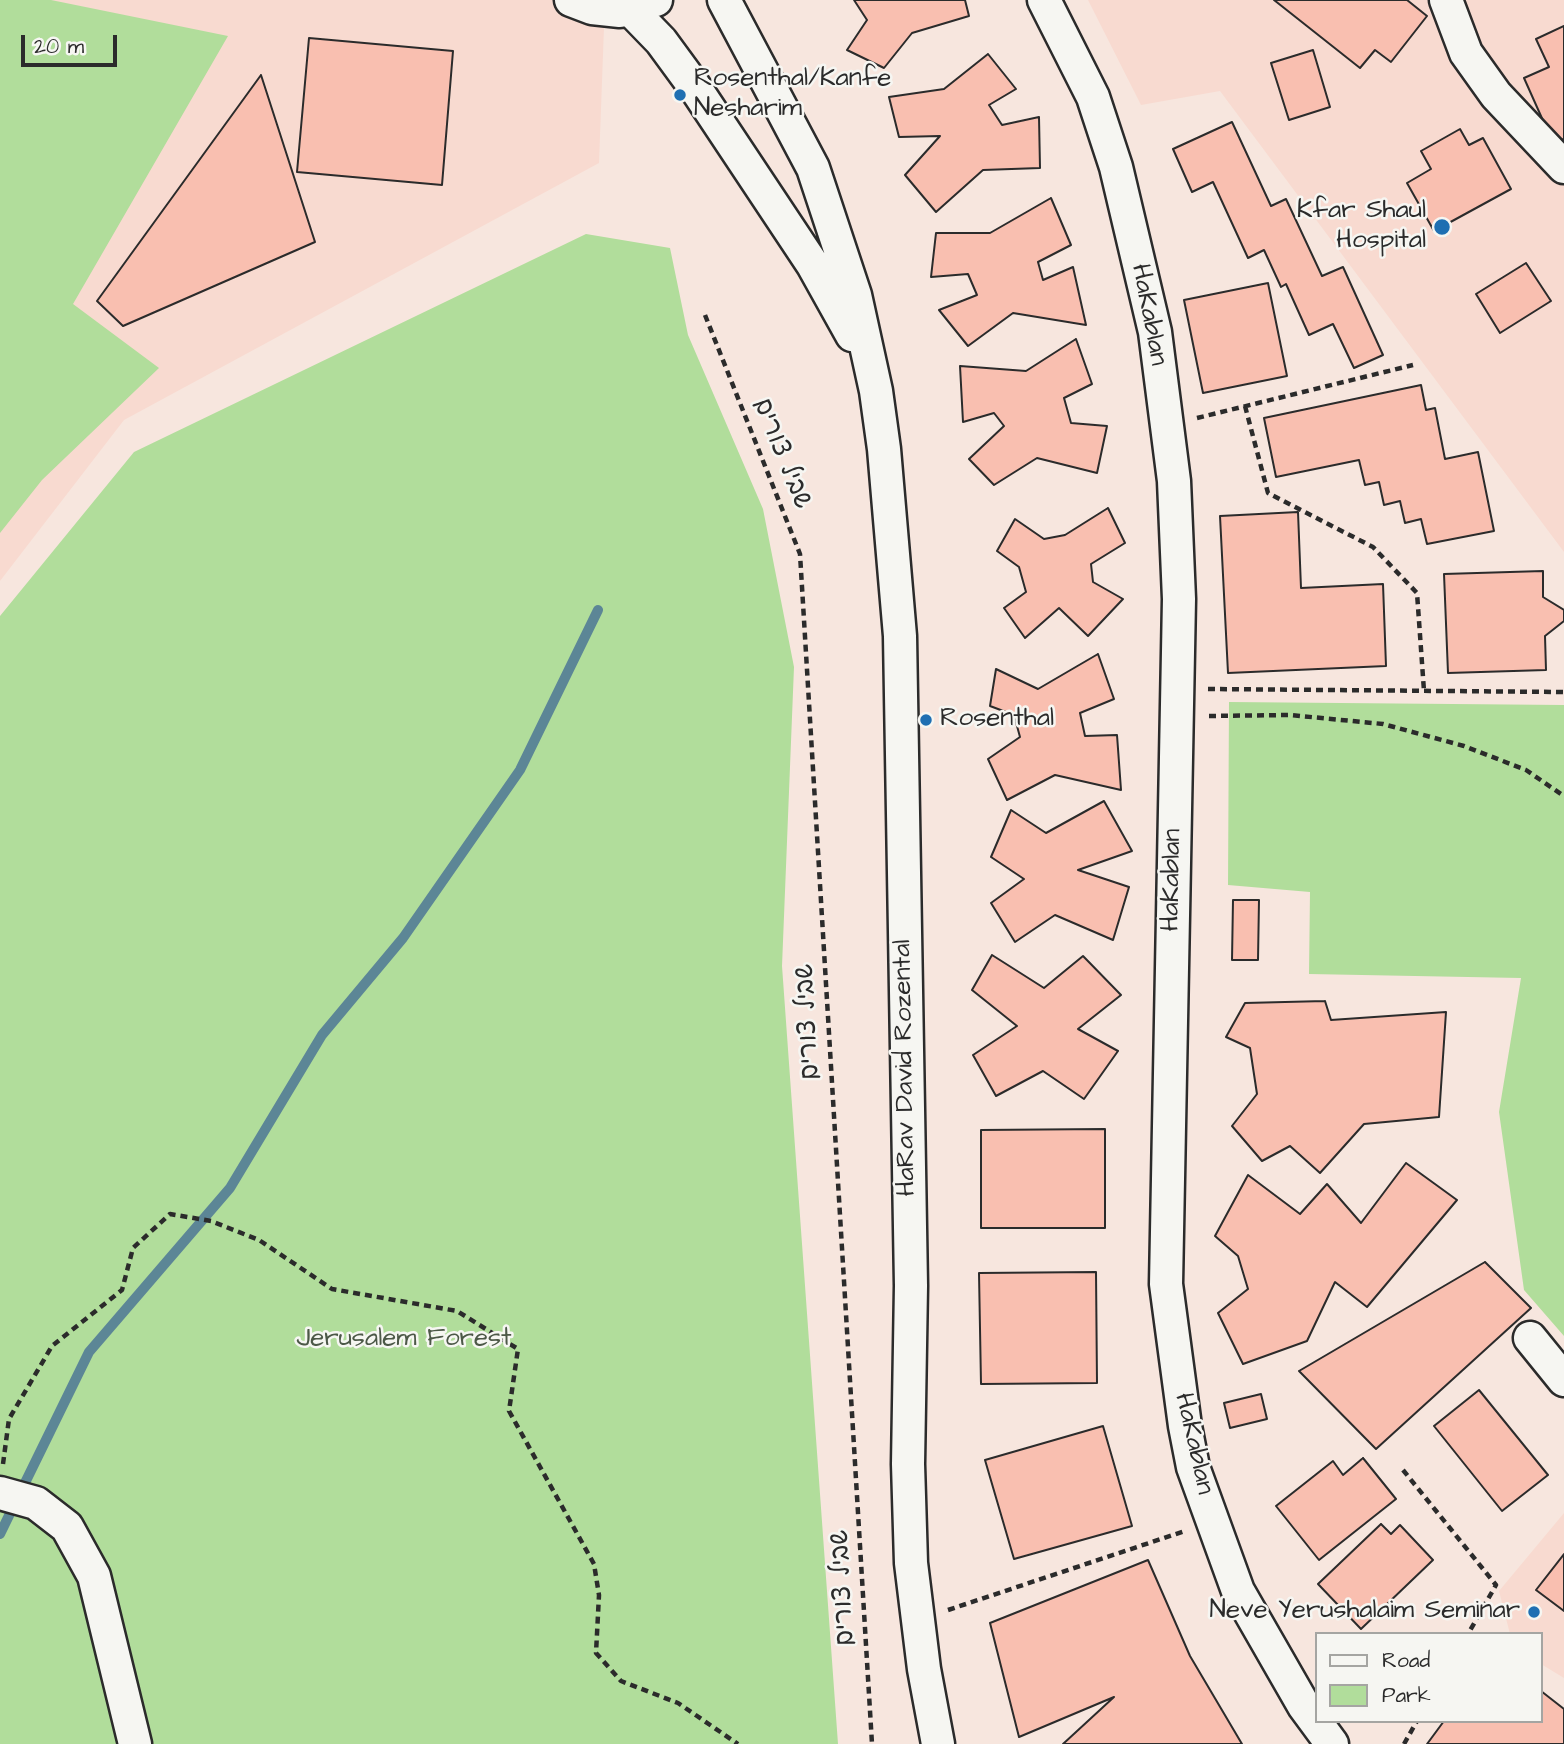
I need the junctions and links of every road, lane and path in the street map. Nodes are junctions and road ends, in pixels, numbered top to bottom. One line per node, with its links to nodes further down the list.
1 (571, 0): 5 (street)
2 (724, 0): 9 (street, HaRav David Rozental)
3 (1044, 0): 11 (street, HaKablan)
4 (1446, 0): 6 (street)
5 (643, 5): 9 (street, HaRav David Rozental)
6 (1564, 167)
7 (705, 315): 28 (path, שביל צורים)
8 (1413, 365): 10 (path)
9 (876, 391): 21 (street, HaRav David Rozental)
10 (1245, 406): 11 (path); 12 (path)
11 (1167, 426): 14 (street, HaKablan)
12 (1424, 691): 13 (path); 14 (path)
13 (1564, 692)
14 (1177, 703): 15 (path); 20 (street, HaKablan)
15 (1564, 796)
16 (1530, 1338): 17 (street)
17 (1564, 1380)
18 (1403, 1469): 22 (path)
19 (1, 1485): 26 (street); 27 (path)
20 (1212, 1521): 21 (path); 23 (street, HaKablan)
21 (918, 1620): 29 (street, HaRav David Rozental)
22 (1469, 1632)
23 (1316, 1722)
24 (1317, 1723): 30 (street, HaKablan)
25 (1416, 1723): 31 (path)
26 (135, 1744)
27 (738, 1744)
28 (872, 1744)
29 (938, 1744)
30 (1332, 1744)
31 (1404, 1744)

